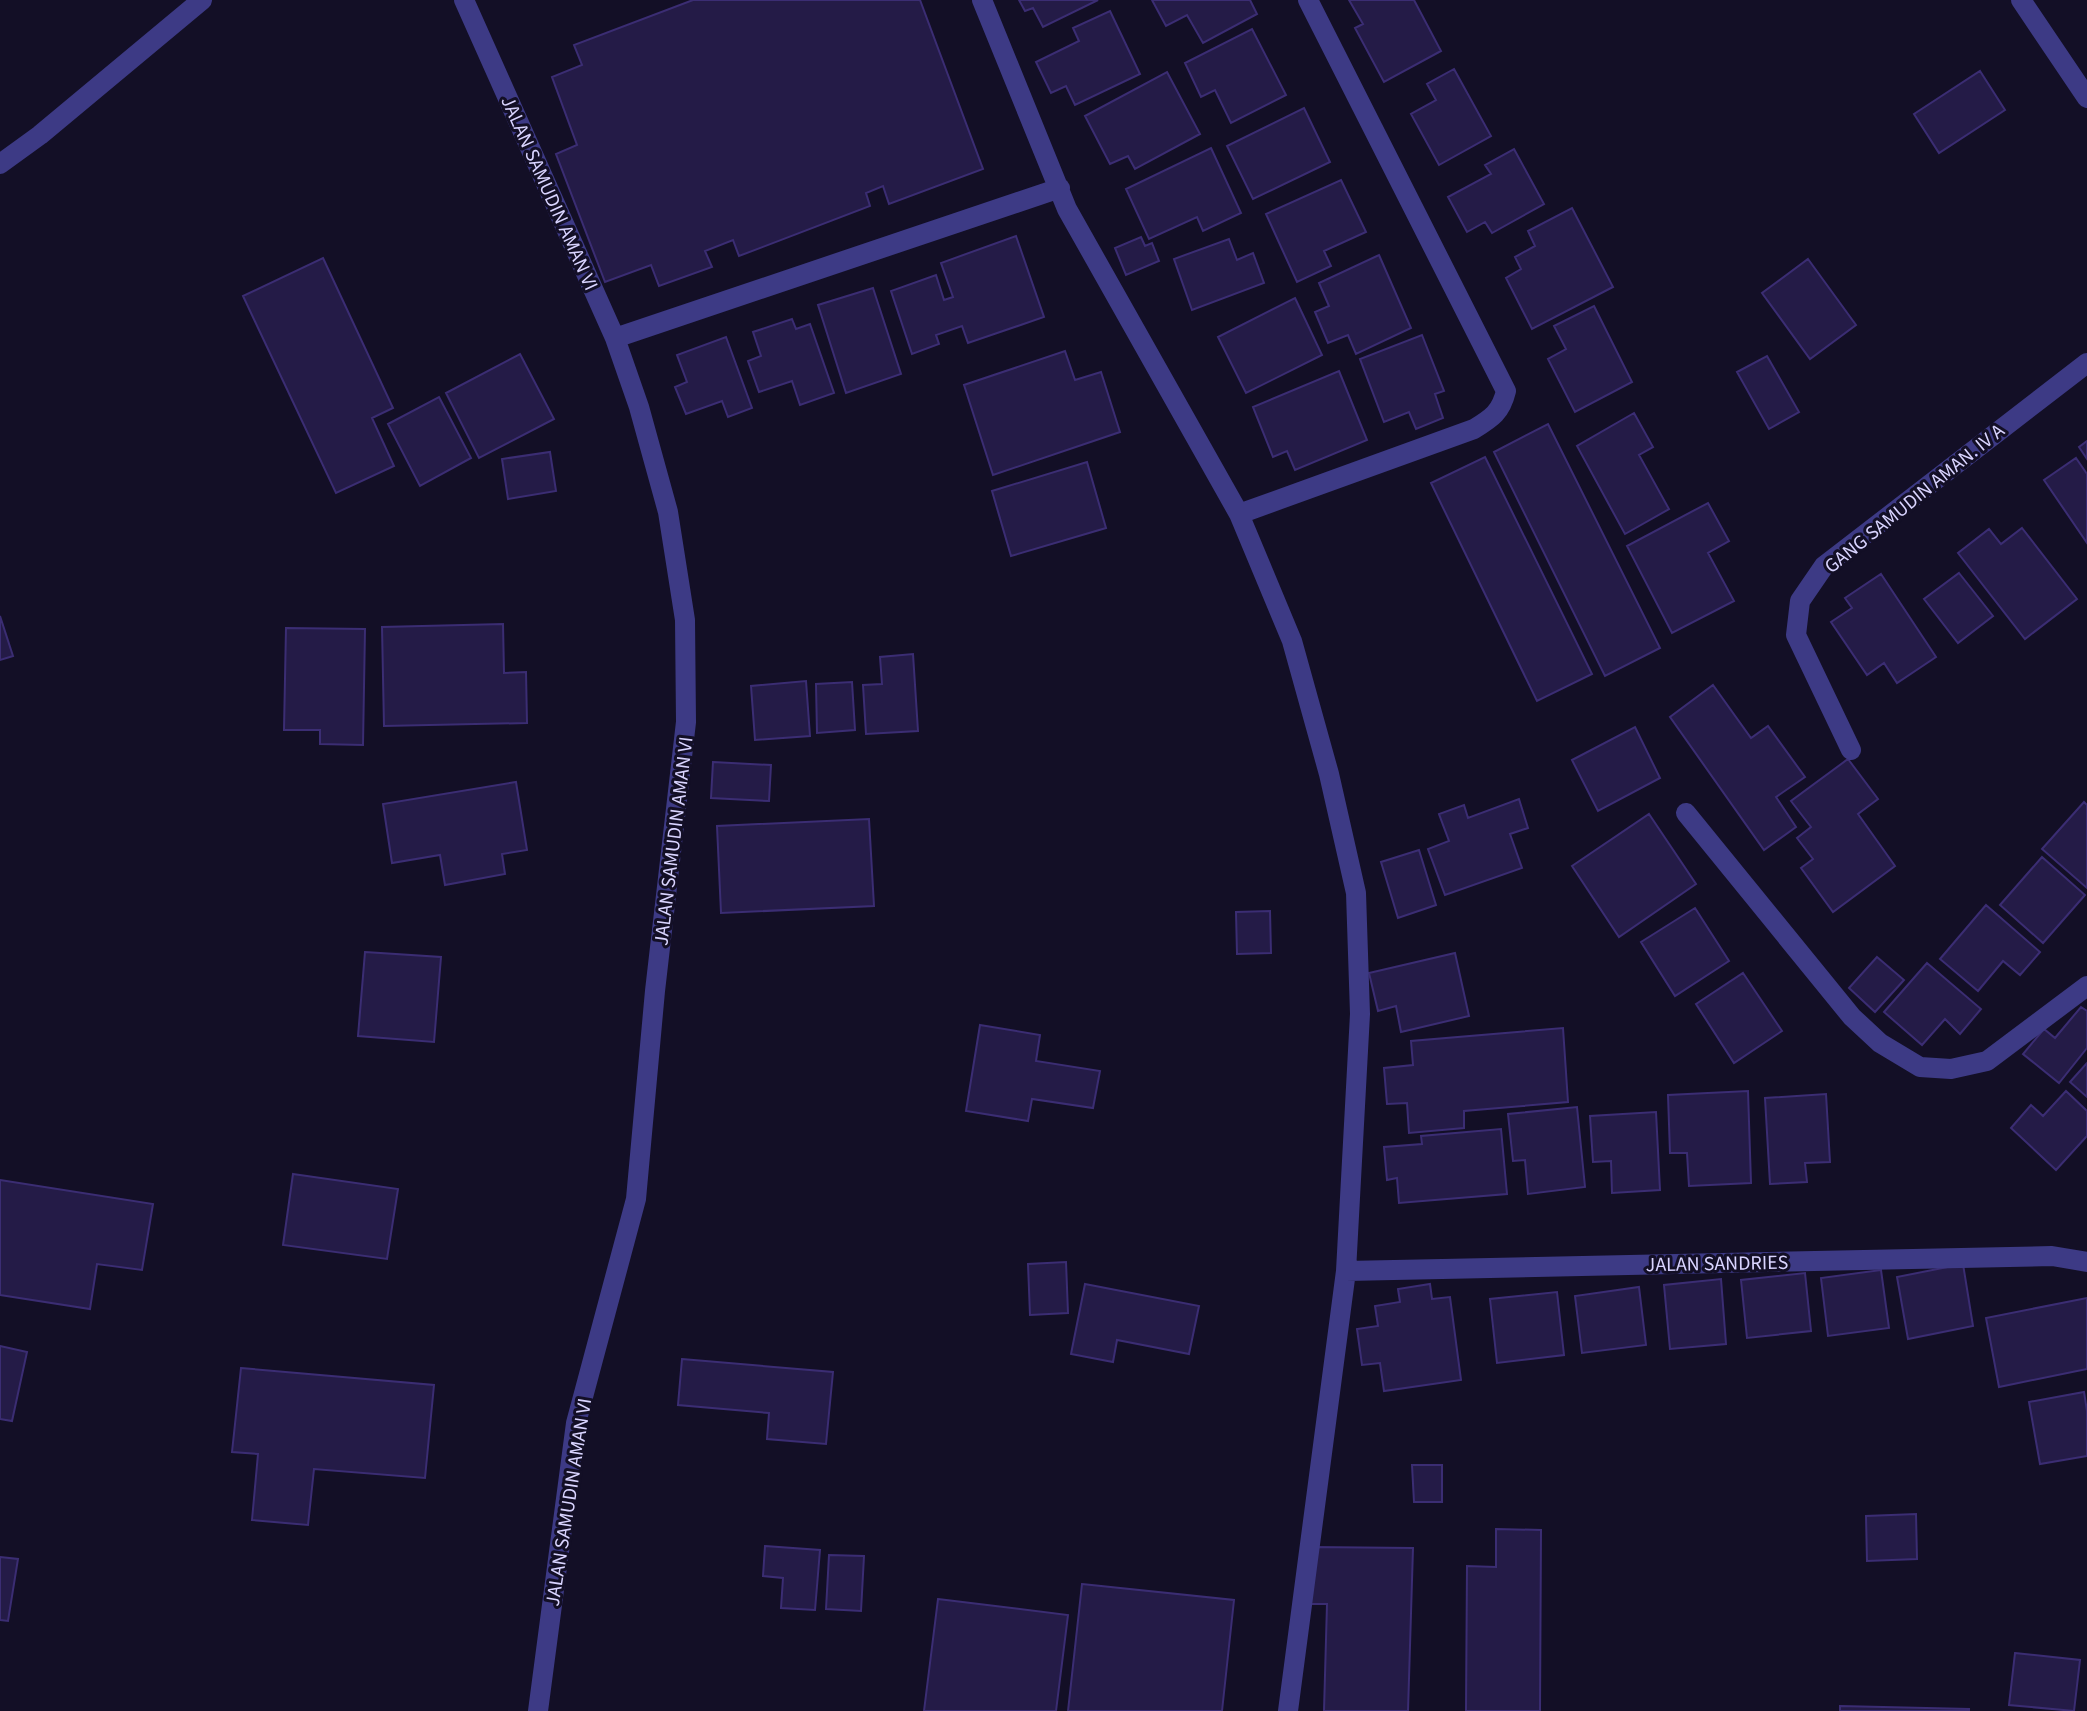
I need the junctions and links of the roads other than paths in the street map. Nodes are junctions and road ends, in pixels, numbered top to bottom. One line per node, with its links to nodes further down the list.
1 (202, 0): 7 (street)
2 (464, 0): 9 (street, JALAN SAMUDIN AMAN VI)
3 (982, 0): 8 (street)
4 (1308, 0): 11 (street)
5 (2021, 0): 6 (street)
6 (2087, 98)
7 (0, 164)
8 (1060, 188): 9 (street); 11 (street)
9 (615, 338): 17 (street, JALAN SAMUDIN AMAN VI)
10 (2087, 363): 12 (street, GANG SAMUDIN AMAN. IV A)
11 (1239, 514): 16 (street)
12 (1851, 750)
13 (1686, 813): 14 (street)
14 (2087, 986)
15 (2087, 1262): 16 (street, JALAN SANDRIES)
16 (1346, 1271): 18 (street)
17 (538, 1711)
18 (1288, 1711)

